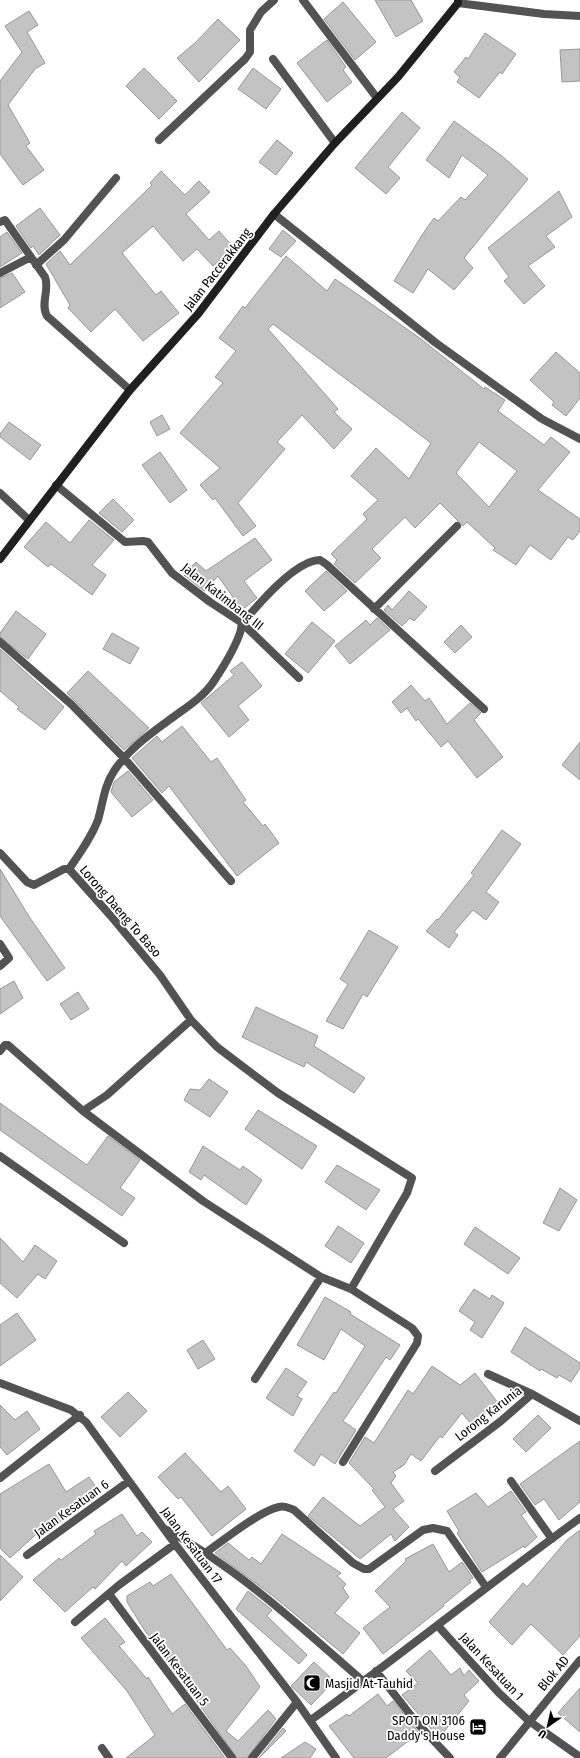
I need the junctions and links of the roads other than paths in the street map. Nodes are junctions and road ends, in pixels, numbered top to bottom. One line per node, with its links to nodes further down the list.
1 (274, 0): 7 (street)
2 (303, 0): 6 (street)
3 (458, 1): 4 (street); 6 (main road, Jalan Paccerakkang)
4 (580, 16)
5 (273, 59): 8 (street)
6 (377, 98): 8 (main road, Jalan Paccerakkang)
7 (158, 140)
8 (335, 143): 10 (main road, Jalan Paccerakkang)
9 (116, 178): 13 (street)
10 (274, 214): 15 (main road, Jalan Paccerakkang); 16 (street)
11 (0, 222): 12 (street)
12 (31, 257): 13 (street); 14 (street)
13 (36, 265): 15 (street)
14 (0, 273)
15 (130, 390): 17 (main road, Jalan Paccerakkang)
16 (580, 439)
17 (56, 485): 19 (main road, Jalan Paccerakkang); 23 (street, Jalan Katimbang III)
18 (0, 494): 19 (street)
19 (29, 520): 21 (main road, Jalan Paccerakkang)
20 (457, 526): 22 (street)
21 (0, 558)
22 (374, 609): 23 (street); 26 (street)
23 (242, 624): 25 (street, Jalan Katimbang III); 27 (street)
24 (0, 642): 27 (street)
25 (299, 678)
26 (484, 709)
27 (124, 758): 29 (street); 30 (street)
28 (1, 856): 29 (street, Lorong Daeng To Baso)
29 (69, 869): 33 (street, Lorong Daeng To Baso)
30 (230, 881)
31 (0, 944): 32 (street)
32 (0, 966)
33 (191, 1020): 35 (street); 39 (street, Lorong Daeng To Baso)
34 (0, 1051): 35 (street)
35 (83, 1111): 38 (street)
36 (0, 1156): 37 (street)
37 (124, 1243)
38 (321, 1277): 39 (street); 41 (street)
39 (351, 1289): 46 (street)
40 (488, 1374): 43 (street)
41 (255, 1379)
42 (0, 1383): 44 (street, Jalan Kesatuan 17)
43 (532, 1394): 45 (street, Lorong Karunia); 47 (street, Lorong Karunia)
44 (80, 1416): 48 (street); 49 (street, Jalan Kesatuan 17)
45 (580, 1421)
46 (343, 1462)
47 (435, 1471)
48 (0, 1478)
49 (129, 1481): 52 (street, Jalan Kesatuan 17); 56 (street, Jalan Kesatuan 6)
50 (511, 1481): 53 (street)
51 (580, 1518): 53 (street)
52 (166, 1530): 54 (street, Jalan Kesatuan 17); 55 (street)
53 (552, 1539): 57 (street)
54 (175, 1544): 58 (street); 64 (street, Jalan Kesatuan 17)
55 (204, 1554): 57 (street); 63 (street)
56 (27, 1555)
57 (486, 1587): 60 (street)
58 (109, 1594): 59 (street); 70 (street, Jalan Kesatuan 5)
59 (75, 1622)
60 (438, 1626): 62 (street); 66 (street, Jalan Kesatuan 1)
61 (580, 1660): 66 (street, Blok AD)
62 (376, 1671): 63 (street); 73 (street)
63 (364, 1682): 65 (street)
64 (297, 1702): 65 (street, Jalan Kesatuan 17); 71 (street)
65 (311, 1720): 72 (street, Jalan Kesatuan 17)
66 (529, 1721): 68 (street, Jalan Kesatuan 1); 74 (street, Blok AD)
67 (102, 1748): 69 (street)
68 (580, 1757)
69 (108, 1758)
70 (232, 1758)
71 (252, 1758)
72 (336, 1758)
73 (450, 1758)
74 (500, 1758)

